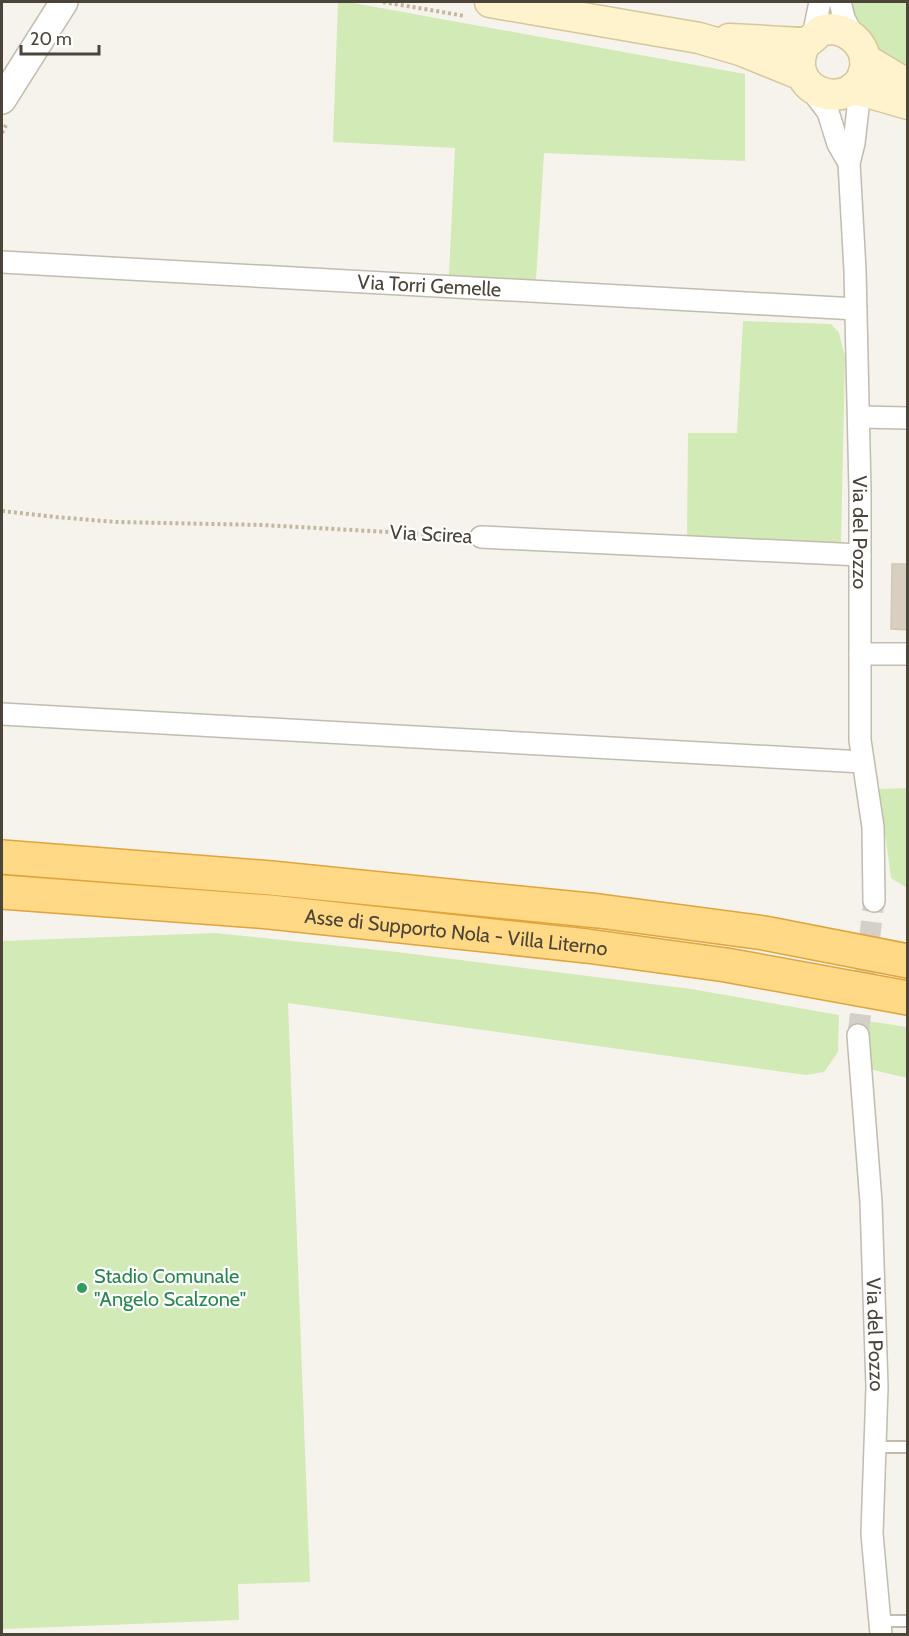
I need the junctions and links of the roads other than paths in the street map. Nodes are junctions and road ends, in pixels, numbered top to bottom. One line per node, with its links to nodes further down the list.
1 (64, 2): 11 (street)
2 (490, 2): 5 (main road)
3 (819, 2): 6 (street)
4 (840, 2): 7 (street)
5 (699, 38): 6 (main road); 8 (main road)
6 (810, 39): 7 (main road); 8 (main road)
7 (860, 48): 9 (main road); 10 (main road)
8 (805, 79): 10 (main road); 13 (street)
9 (908, 85)
10 (853, 88): 12 (main road); 13 (street)
11 (2, 100)
12 (908, 104)
13 (849, 163): 15 (street, Via del Pozzo)
14 (2, 262): 15 (street, Via Torri Gemelle)
15 (856, 309): 16 (street, Via del Pozzo)
16 (859, 417): 17 (street); 19 (street, Via del Pozzo)
17 (908, 418)
18 (481, 537): 19 (street, Via Scirea)
19 (860, 555): 20 (street, Via del Pozzo)
20 (860, 654): 21 (street); 23 (street, Via del Pozzo)
21 (908, 654)
22 (2, 714): 23 (street)
23 (864, 762): 26 (street, Via del Pozzo)
24 (2, 857): 27 (highway, Asse di Supporto Nola - Villa Literno)
25 (2, 892): 28 (highway, Asse di Supporto Nola - Villa Literno)
26 (874, 901)
27 (908, 961)
28 (908, 998)
29 (858, 1035): 30 (street, Via del Pozzo)
30 (876, 1447): 31 (lane); 33 (street, Via del Pozzo)
31 (908, 1447)
32 (908, 1621): 33 (lane)
33 (880, 1628)

